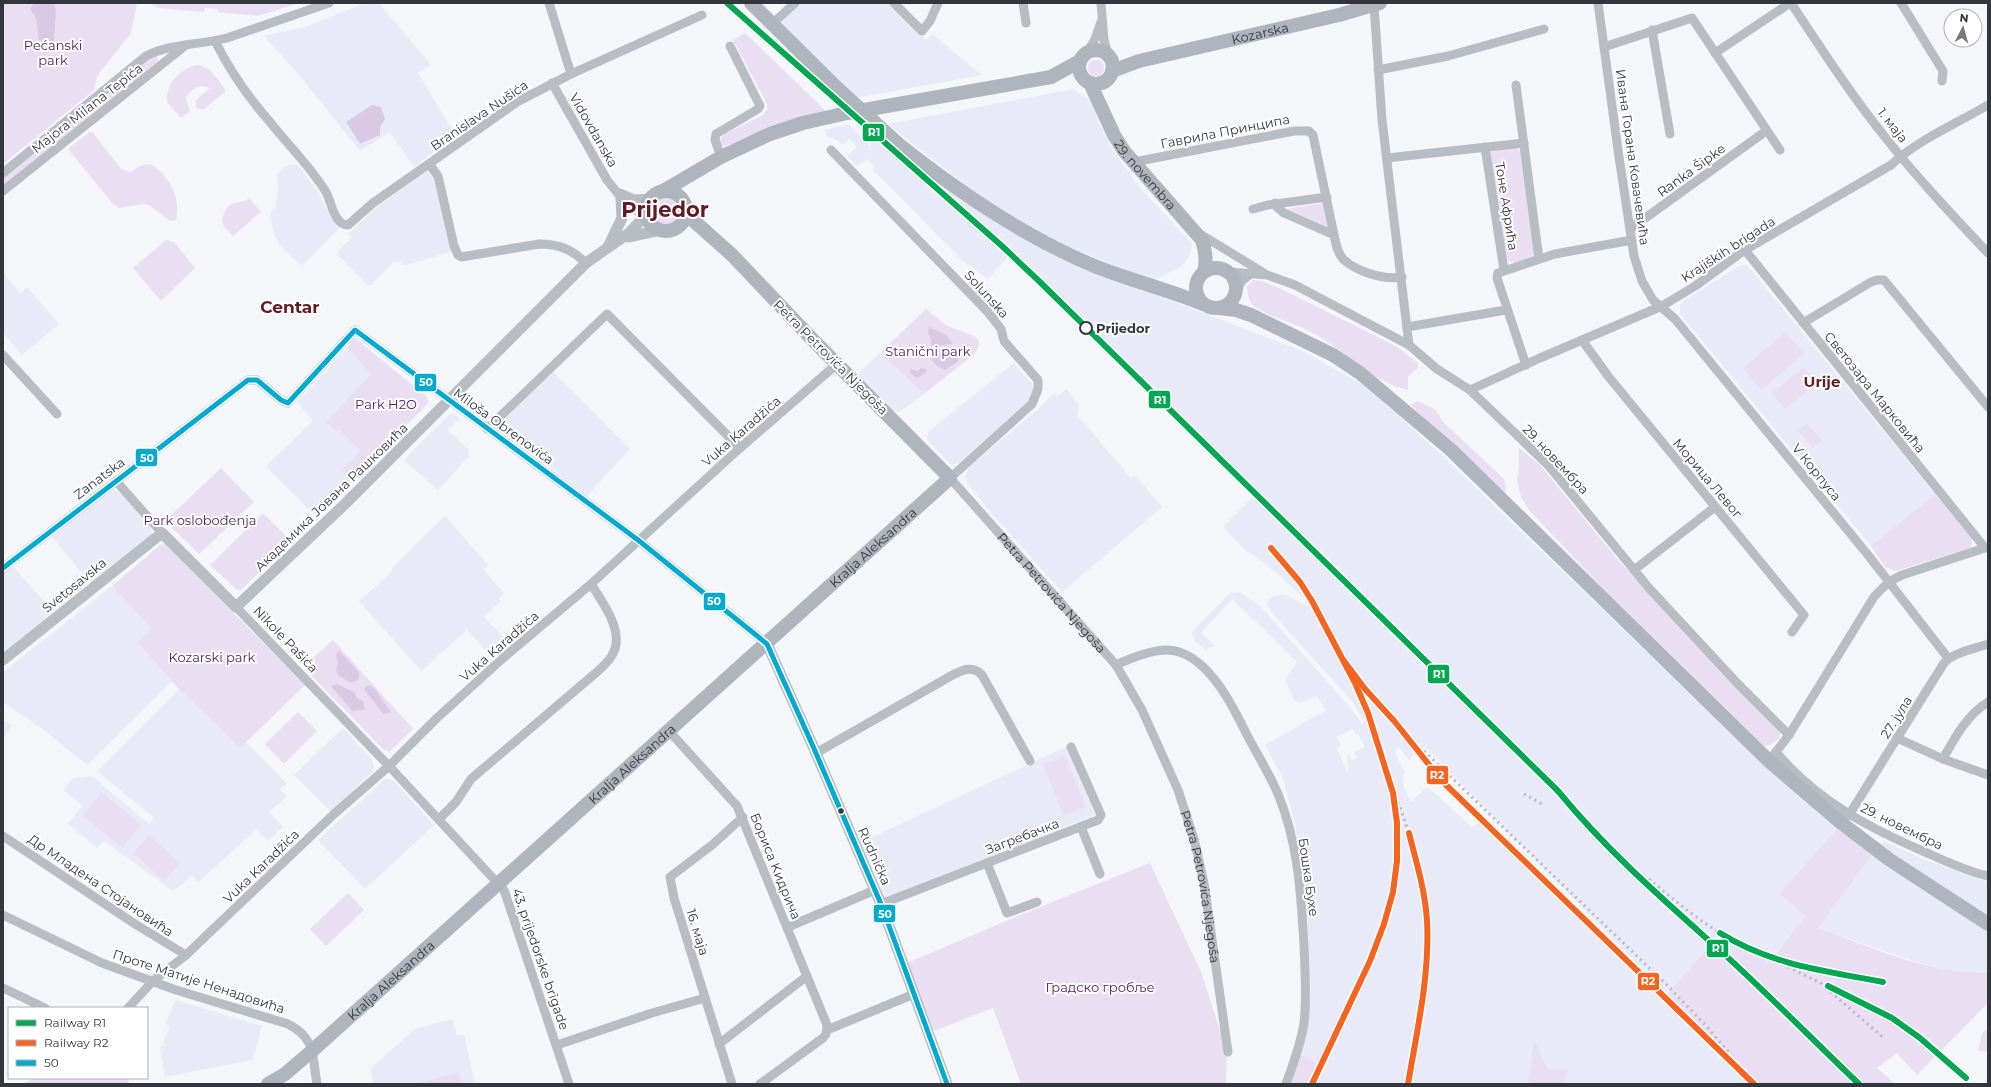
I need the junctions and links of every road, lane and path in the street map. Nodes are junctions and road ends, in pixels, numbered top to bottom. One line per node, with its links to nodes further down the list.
1 (328, 3): 19 (street, Majora Milana Tepića)
2 (548, 3): 27 (street)
3 (795, 3): 16 (street)
4 (894, 3): 5 (street)
5 (938, 3)
6 (1023, 3): 15 (street)
7 (1101, 3): 14 (street)
8 (1598, 3): 22 (street, Ивана Горана Ковачевића)
9 (1790, 3): 23 (street); 41 (street, 1. маја)
10 (1901, 3): 29 (street)
11 (1377, 4): 25 (main road, Kozarska); 26 (street)
12 (755, 5): 16 (main road)
13 (702, 15): 27 (street, Branislava Nušića)
14 (1102, 19): 24 (street); 25 (street)
15 (1026, 23)
16 (772, 24): 75 (main road, bridge)
17 (1544, 29): 26 (street)
18 (1652, 30): 22 (street); 23 (street); 36 (street)
19 (215, 41): 20 (street, Majora Milana Tepića); 45 (street, Branislava Nušića)
20 (186, 45): 46 (street, Majora Milana Tepića); 48 (street, Majora Milana Tepića)
21 (730, 46): 42 (street)
22 (1604, 47): 56 (street, Ивана Горана Ковачевића)
23 (1715, 53): 35 (street)
24 (1083, 57): 25 (main road); 28 (main road); 30 (main road)
25 (1110, 65): 30 (main road); 34 (main road, 29. novembra)
26 (1378, 70): 43 (street)
27 (571, 74): 31 (street, Branislava Nušića)
28 (1051, 77): 30 (main road); 42 (main road)
29 (1942, 81)
30 (1088, 82): 34 (main road, 29. novembra)
31 (552, 83): 45 (street, Branislava Nušića); 49 (street, Vidovdanska)
32 (1516, 85): 37 (street, Тоне Афрића)
33 (1988, 105): 41 (street, Krajiških brigada)
34 (1105, 112): 44 (main road, 29. novembra)
35 (1766, 130): 40 (street); 56 (street, Ranka Šipke)
36 (1670, 134)
37 (1524, 143): 38 (street, Тоне Афрића); 67 (street, Тоне Афрића)
38 (1485, 147): 43 (street, Тоне Афрића); 70 (street, Тоне Афрића)
39 (831, 150): 96 (street, Solunska)
40 (1780, 150)
41 (1900, 156): 65 (street, Krajiških brigada); 66 (street, 1. маја)
42 (721, 157): 47 (main road)
43 (1387, 158): 73 (street)
44 (1134, 162): 51 (street, Гаврила Принципа); 59 (main road, 29. novembra)
45 (429, 164): 68 (street)
46 (3, 173)
47 (693, 175): 50 (main road); 53 (main road)
48 (3, 191)
49 (618, 193): 50 (street, Vidovdanska); 55 (street, Vidovdanska); 63 (street)
50 (657, 194): 53 (main road); 55 (main road)
51 (1327, 197): 52 (street); 60 (street, Гаврила Принципа)
52 (1275, 204): 54 (street); 60 (street)
53 (684, 208): 57 (main road); 58 (main road, Petra Petrovića Njegoša)
54 (1253, 209)
55 (646, 214): 57 (main road); 62 (street)
56 (1630, 229): 61 (street, Ивана Горана Ковачевића)
57 (667, 230): 58 (main road); 62 (street)
58 (703, 231): 87 (main road, Petra Petrovića Njegoša)
59 (1195, 231): 64 (main road, 29. novembra); 72 (street, 29. novembra)
60 (1334, 236): 73 (street, Гаврила Принципа)
61 (1632, 240): 67 (street); 78 (street, Ивана Горана Ковачевића)
62 (618, 241): 63 (street, Академика Јована Рашковића)
63 (608, 247): 68 (street, Академика Јована Рашковића)
64 (1205, 249): 69 (main road, 29. novembra); 74 (main road)
65 (1746, 250): 78 (street, Krajiških brigada); 82 (street, Светозара Марковића)
66 (1988, 253)
67 (1539, 259): 70 (street)
68 (586, 263): 90 (street, Академика Јована Рашковића)
69 (1226, 270): 71 (street); 74 (main road); 76 (main road)
70 (1504, 270): 80 (street)
71 (1249, 275): 72 (street, 29. новембра); 76 (street)
72 (1267, 275): 85 (street, 29. новембра)
73 (1402, 277): 83 (street)
74 (1200, 278): 75 (main road); 77 (main road)
75 (1171, 292): 77 (main road)
76 (1236, 293): 79 (main road); 81 (main road)
77 (1203, 304): 79 (main road)
78 (1662, 306): 84 (street, Krajiških brigada); 104 (street, V Корпуса)
79 (1220, 308): 81 (main road)
80 (1506, 310): 83 (street); 88 (street)
81 (1251, 315): 119 (main road)
82 (1803, 323): 92 (street); 101 (street, Светозара Марковића)
83 (1407, 327): 85 (street)
84 (1582, 340): 88 (street, Krajiških brigada); 98 (street, Морица Левог)
85 (1409, 345): 89 (street, 29. новембра)
86 (3, 355): 93 (street)
87 (837, 364): 95 (street, Vuka Karadžića); 96 (main road, Petra Petrovića Njegoša)
88 (1526, 365): 89 (street, Krajiških brigada)
89 (1470, 390): 103 (street, 29. новембра)
90 (449, 401): 91 (street, Miloša Obrenovića); 94 (street, Miloša Obrenovića); 106 (street, Академика Јована Рашковића)
91 (288, 403): 97 (street, Zanatska)
92 (1988, 407)
93 (57, 414)
94 (487, 429): 95 (street); 100 (street, Miloša Obrenovića)
95 (740, 448): 100 (street, Vuka Karadžića)
96 (950, 478): 108 (main road, Kralja Aleksandra); 112 (street, Petra Petrovića Njegoša)
97 (116, 481): 99 (street); 102 (street, Zanatska)
98 (1715, 507): 103 (street); 107 (street, Морица Левог)
99 (162, 532): 106 (street, Nikole Pašića); 111 (street, Svetosavska)
100 (638, 540): 105 (street, Vuka Karadžića); 108 (street, Miloša Obrenovića)
101 (1987, 548): 104 (street)
102 (3, 568)
103 (1634, 570): 115 (street, 29. новембра)
104 (1889, 582): 110 (street, V Корпуса); 115 (street)
105 (591, 584): 122 (street, Vuka Karadžića); 126 (street)
106 (236, 607): 122 (street, Nikole Pašića)
107 (1792, 632)
108 (767, 644): 114 (main road, Kralja Aleksandra); 118 (street, Rudnička)
109 (1988, 644): 110 (street)
110 (1948, 658): 116 (street, 27. јула)
111 (3, 660)
112 (1116, 665): 151 (street, Petra Petrovića Njegoša); 158 (street, Бошка Бухе)
113 (1988, 702): 120 (street)
114 (669, 731): 124 (street, Бориса Kидрича); 132 (main road, Kralja Aleksandra)
115 (1789, 735): 119 (street)
116 (1898, 738): 120 (street); 125 (street, 27. јула)
117 (1071, 747): 127 (street, Загребачка)
118 (816, 752): 121 (street); 133 (street, Rudnička)
119 (1773, 757): 125 (main road)
120 (1943, 759): 123 (street)
121 (1030, 761)
122 (389, 766): 126 (street, 43. prijedorske brigade); 139 (street, Vuka Karadžića)
123 (1988, 775)
124 (743, 817): 138 (street, Бориса Kидрича); 144 (street, 16. маја)
125 (1844, 818): 131 (street, 29. новембра); 137 (main road)
126 (438, 819): 132 (street, 43. prijedorske brigade)
127 (1081, 827): 129 (street, Загребачка); 130 (street)
128 (3, 836): 139 (street, Др Младена Стојановића)
129 (987, 863): 134 (street); 135 (street, Загребачка)
130 (1100, 874)
131 (1988, 876)
132 (499, 882): 149 (street, 43. prijedorske brigade); 150 (main road, Kralja Aleksandra)
133 (875, 890): 135 (street, Rudnička); 138 (street)
134 (1037, 902)
135 (880, 904): 143 (street, Rudnička)
136 (3, 915): 141 (street, Проте Матије Ненадовића)
137 (1988, 924)
138 (788, 928): 140 (street, Бориса Kидрича)
139 (186, 955): 141 (street, Vuka Karadžića)
140 (807, 976): 147 (street, Бориса Kидрича); 148 (street)
141 (153, 981): 146 (street, Vuka Karadžića); 150 (street, Проте Матије Ненадовића)
142 (3, 988): 145 (street)
143 (914, 994): 147 (street); 157 (street, Rudnička)
144 (705, 998): 148 (street, 16. маја); 149 (street)
145 (43, 1007)
146 (129, 1007)
147 (827, 1030): 156 (street)
148 (719, 1044): 155 (street, 16. маја)
149 (557, 1045): 154 (street, 43. prijedorske brigade)
150 (313, 1050): 152 (main road, Kralja Aleksandra); 153 (street)
151 (1228, 1052)
152 (268, 1084)
153 (317, 1084)
154 (569, 1084)
155 (732, 1084)
156 (760, 1084)
157 (947, 1084)
158 (1286, 1084)

